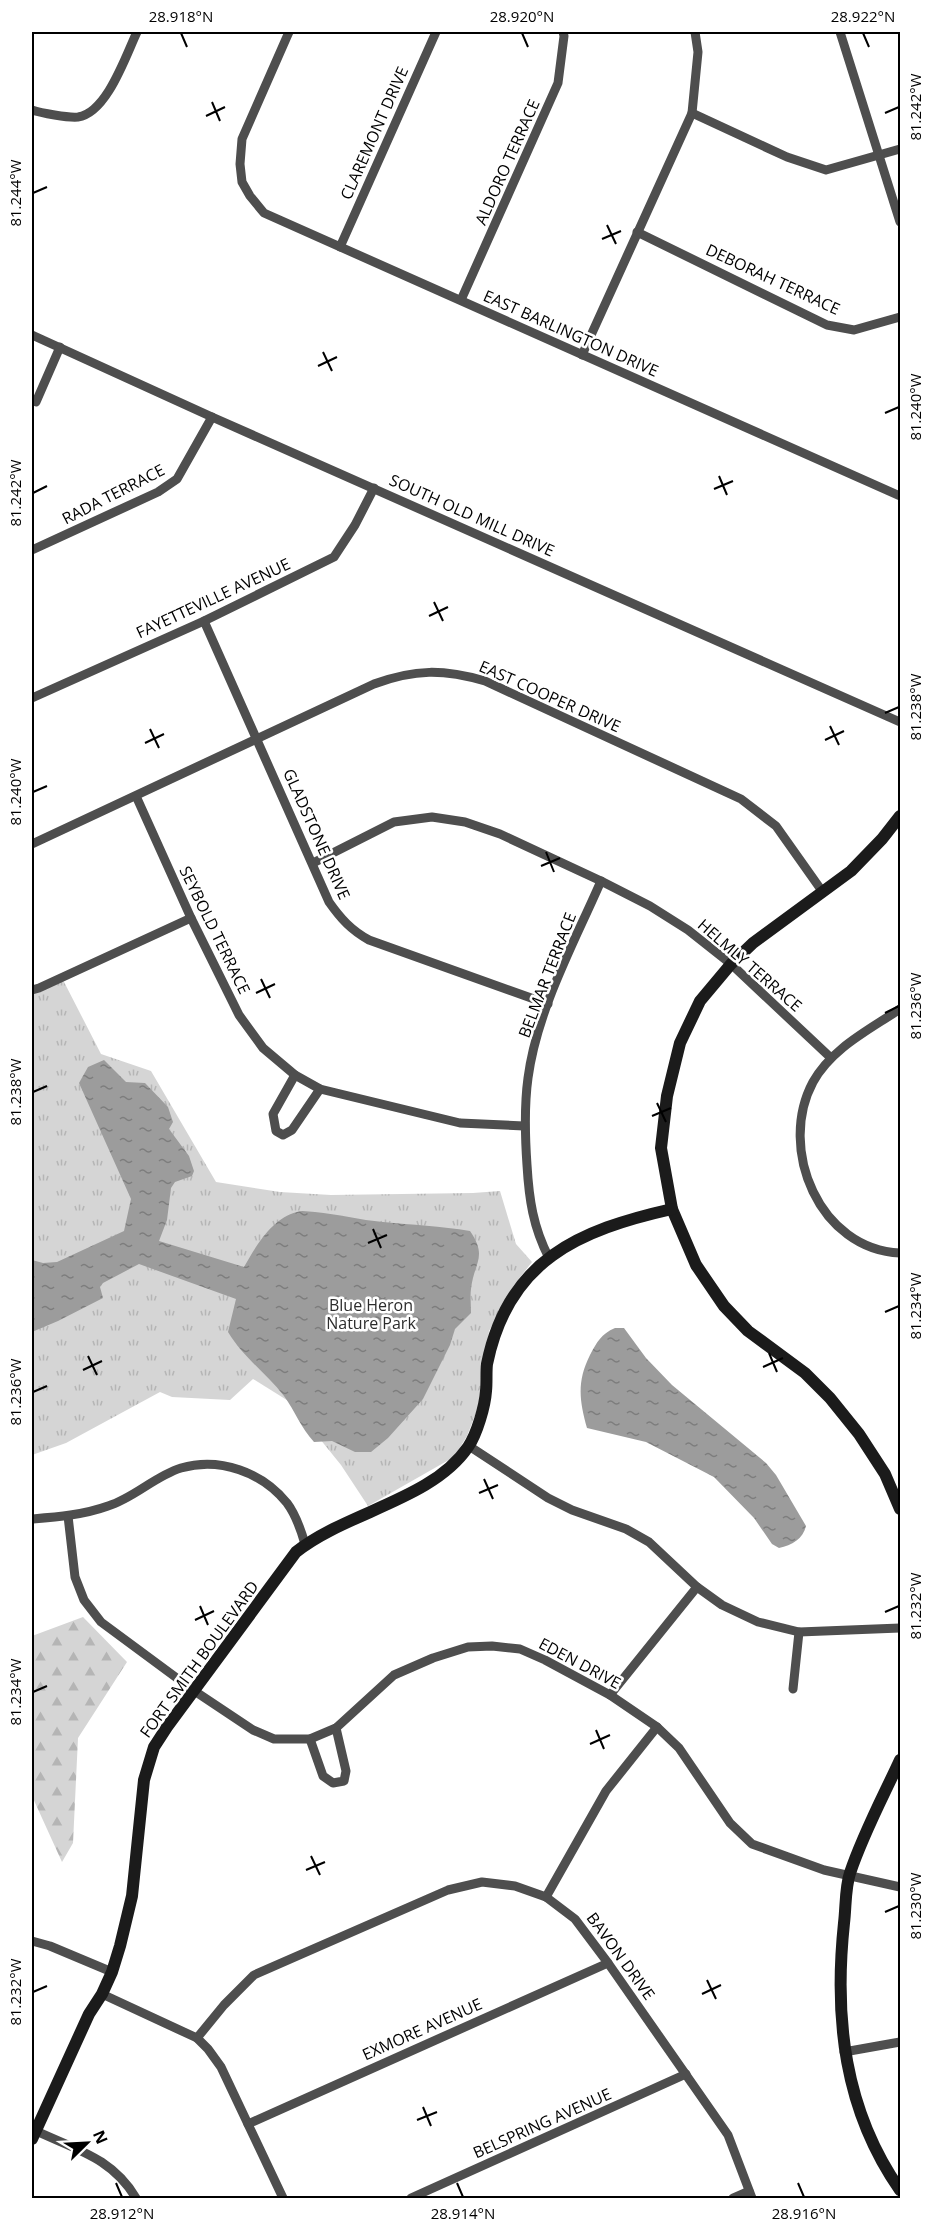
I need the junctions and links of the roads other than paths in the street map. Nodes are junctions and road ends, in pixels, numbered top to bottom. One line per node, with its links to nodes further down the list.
1 (137, 32): 7 (street)
2 (289, 32): 13 (street, EAST BARLINGTON DRIVE)
3 (435, 32): 13 (street, CLAREMONT DRIVE)
4 (563, 32): 14 (street, ALDORO TERRACE)
5 (695, 32): 8 (street)
6 (840, 32): 10 (street)
7 (32, 110)
8 (692, 113): 10 (street); 12 (street)
9 (900, 149): 10 (street)
10 (880, 156): 11 (street)
11 (900, 222)
12 (637, 232): 15 (street, DEBORAH TERRACE); 18 (street)
13 (340, 247): 14 (street, EAST BARLINGTON DRIVE)
14 (461, 300): 18 (street, EAST BARLINGTON DRIVE)
15 (900, 317)
16 (32, 334): 17 (street, SOUTH OLD MILL DRIVE)
17 (60, 347): 19 (street); 20 (street, SOUTH OLD MILL DRIVE)
18 (582, 355): 22 (street, EAST BARLINGTON DRIVE)
19 (36, 402)
20 (212, 417): 21 (street, SOUTH OLD MILL DRIVE); 23 (street, RADA TERRACE)
21 (374, 488): 24 (street, FAYETTEVILLE AVENUE); 26 (street, SOUTH OLD MILL DRIVE)
22 (900, 496)
23 (32, 550)
24 (204, 621): 25 (street, FAYETTEVILLE AVENUE); 27 (street, GLADSTONE DRIVE)
25 (32, 698)
26 (900, 722)
27 (258, 740): 28 (street, EAST COOPER DRIVE); 31 (street, GLADSTONE DRIVE); 33 (street, EAST COOPER DRIVE)
28 (136, 796): 30 (street, EAST COOPER DRIVE); 34 (street, SEYBOLD TERRACE)
29 (900, 816): 33 (street)
30 (32, 844)
31 (313, 863): 32 (street, HELMLY TERRACE); 37 (street, GLADSTONE DRIVE)
32 (601, 881): 35 (street, HELMLY TERRACE); 37 (street, BELMAR TERRACE)
33 (822, 891): 35 (street)
34 (191, 918): 36 (street); 40 (street, SEYBOLD TERRACE)
35 (731, 964): 39 (street, HELMLY TERRACE); 43 (street)
36 (32, 990)
37 (548, 1004): 42 (street, BELMAR TERRACE)
38 (900, 1009): 39 (street)
39 (830, 1057): 44 (street)
40 (295, 1075): 41 (street, SEYBOLD TERRACE); 41 (street)
41 (320, 1089): 42 (street, SEYBOLD TERRACE)
42 (524, 1126): 45 (street, BELMAR TERRACE)
43 (672, 1209): 45 (street, FORT SMITH BOULEVARD); 47 (street)
44 (900, 1253)
45 (549, 1258): 46 (street, FORT SMITH BOULEVARD)
46 (469, 1446): 50 (street, FORT SMITH BOULEVARD); 51 (street)
47 (900, 1509)
48 (68, 1516): 49 (street); 50 (street); 55 (street, EDEN DRIVE)
49 (32, 1519)
50 (305, 1544): 55 (street, FORT SMITH BOULEVARD)
51 (697, 1587): 53 (street); 56 (street)
52 (900, 1628): 53 (street)
53 (799, 1632): 54 (street)
54 (793, 1689)
55 (193, 1690): 59 (street, EDEN DRIVE); 66 (street, FORT SMITH BOULEVARD)
56 (610, 1695): 57 (street, EDEN DRIVE); 58 (street, EDEN DRIVE)
57 (657, 1727): 61 (street, EDEN DRIVE); 63 (street)
58 (336, 1728): 59 (street, EDEN DRIVE); 59 (street)
59 (310, 1739)
60 (900, 1760): 61 (street)
61 (849, 1875): 62 (street, EDEN DRIVE); 70 (street)
62 (900, 1887)
63 (546, 1897): 65 (street, BAVON DRIVE); 68 (street, BAVON DRIVE)
64 (32, 1941): 66 (street)
65 (608, 1963): 71 (street, BAVON DRIVE); 72 (street, EXMORE AVENUE)
66 (112, 1972): 67 (street, FORT SMITH BOULEVARD)
67 (102, 1994): 68 (street); 73 (street, FORT SMITH BOULEVARD)
68 (197, 2038): 72 (street)
69 (900, 2042): 70 (street)
70 (844, 2052): 74 (street)
71 (686, 2074): 75 (street, BAVON DRIVE); 78 (street, BELSPRING AVENUE)
72 (248, 2124): 77 (street)
73 (33, 2133): 76 (street)
74 (900, 2190)
75 (751, 2195): 79 (street)
76 (136, 2199)
77 (283, 2199)
78 (411, 2199)
79 (734, 2199)

